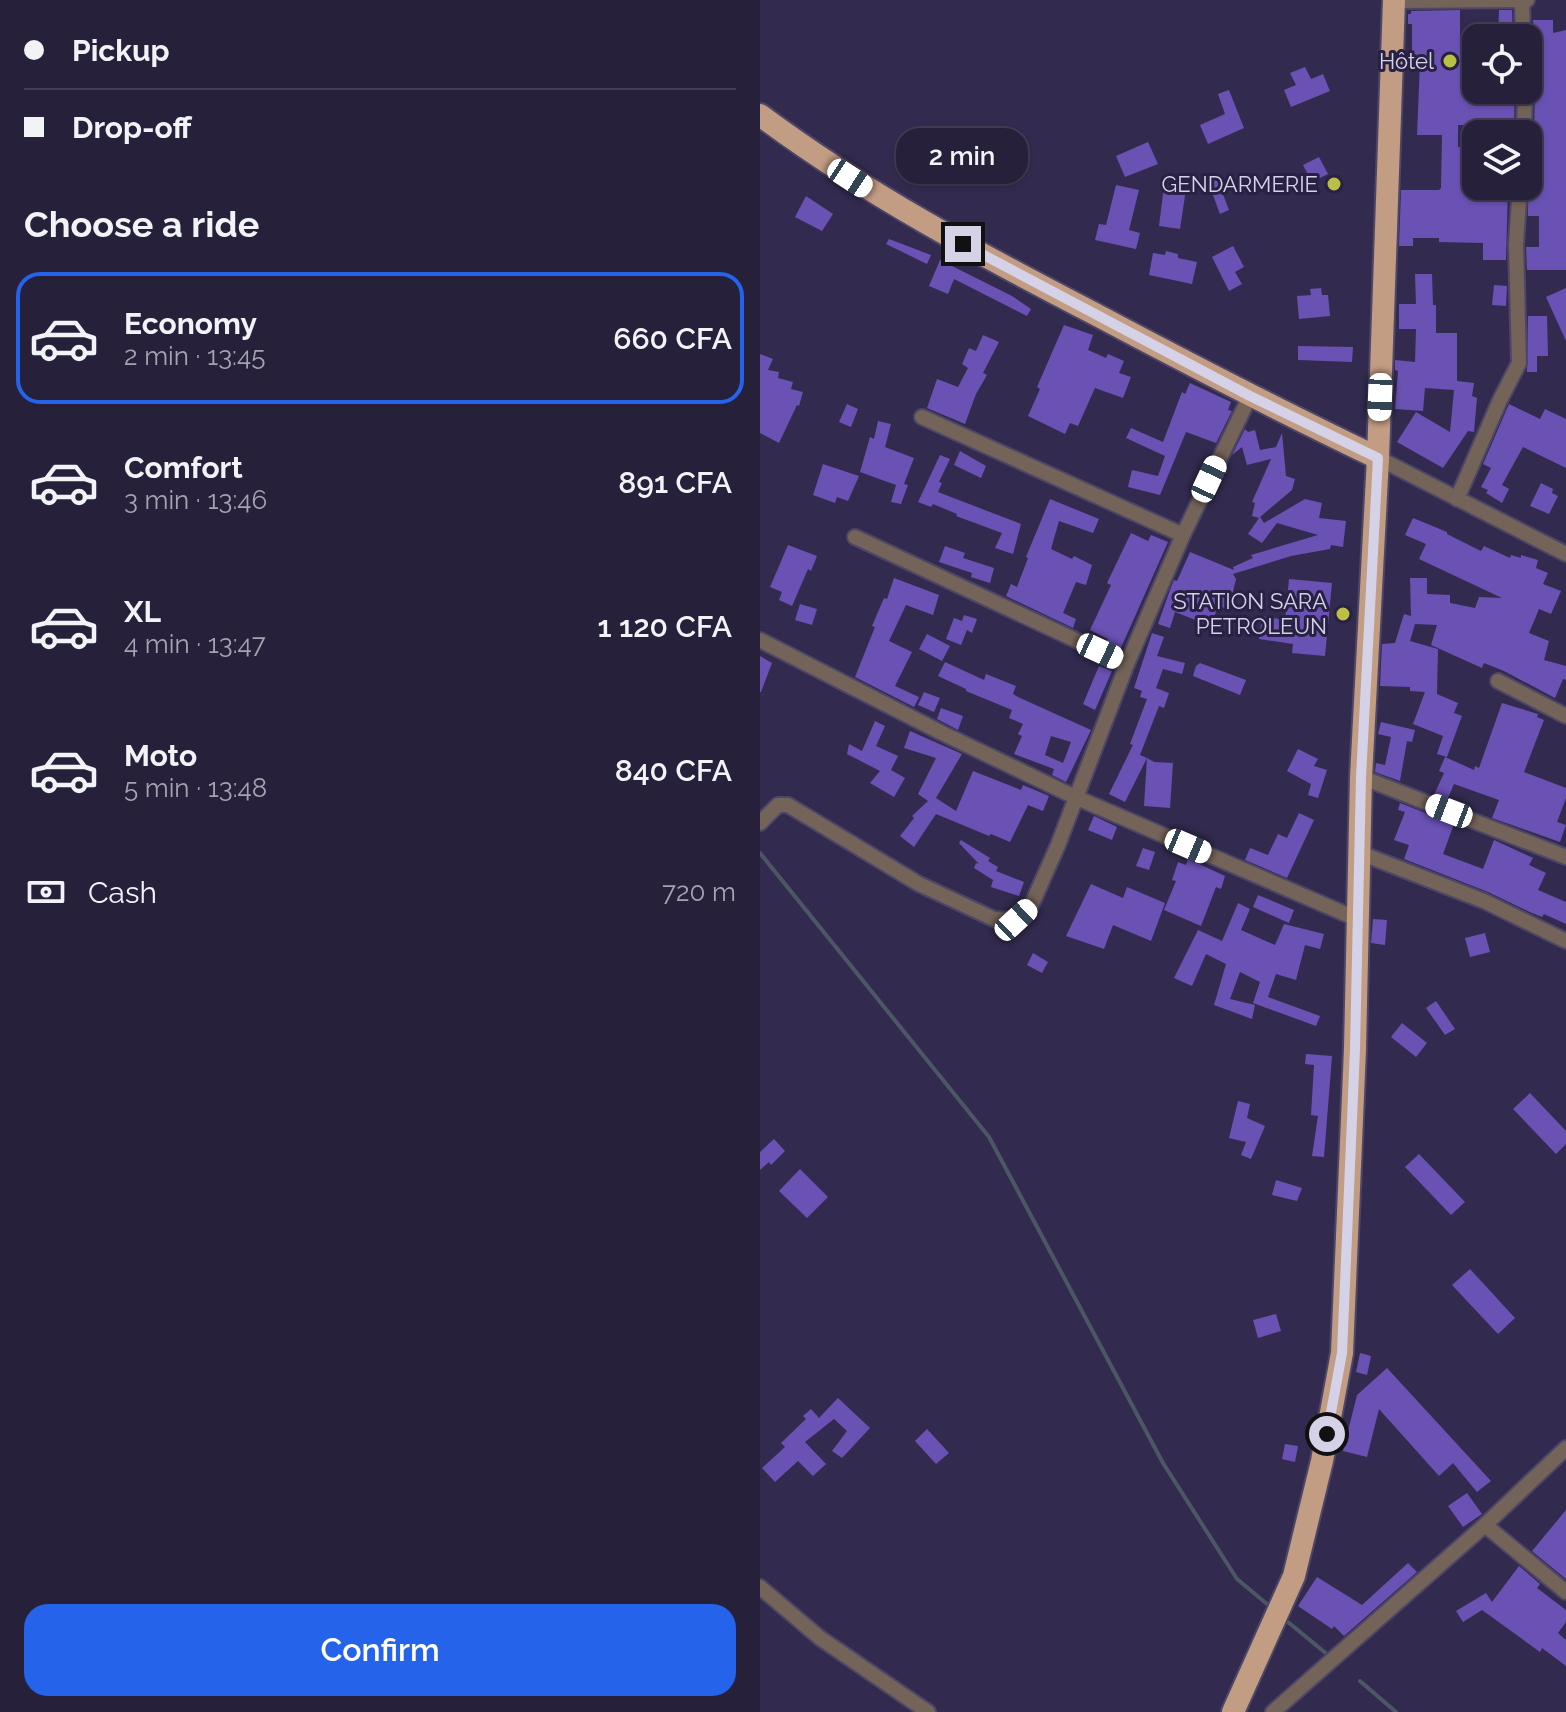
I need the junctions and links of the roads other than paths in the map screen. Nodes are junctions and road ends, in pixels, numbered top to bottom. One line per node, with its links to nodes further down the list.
1 (1524, 0): 2 (street); 3 (street)
2 (1394, 1): 8 (highway)
3 (1523, 24)
4 (760, 115): 6 (highway)
5 (1519, 200): 9 (street)
6 (1250, 396): 8 (highway); 10 (street)
7 (922, 417): 10 (street)
8 (1378, 458): 9 (street); 17 (highway)
9 (1457, 499): 12 (street)
10 (1183, 535): 14 (street)
11 (855, 537): 14 (street)
12 (1566, 554)
13 (760, 640): 18 (street)
14 (1127, 664): 18 (street)
15 (1498, 681): 16 (street)
16 (1566, 716)
17 (1361, 777): 20 (highway); 21 (street)
18 (1075, 797): 19 (street); 22 (street)
19 (760, 823)
20 (1360, 853): 22 (highway); 23 (street)
21 (1566, 857)
22 (1357, 919): 29 (highway)
23 (1566, 941)
24 (1566, 1448): 25 (street)
25 (1485, 1525): 27 (street); 30 (street)
26 (760, 1587): 28 (street)
27 (1566, 1592)
28 (928, 1712)
29 (1233, 1712)
30 (1273, 1712)

